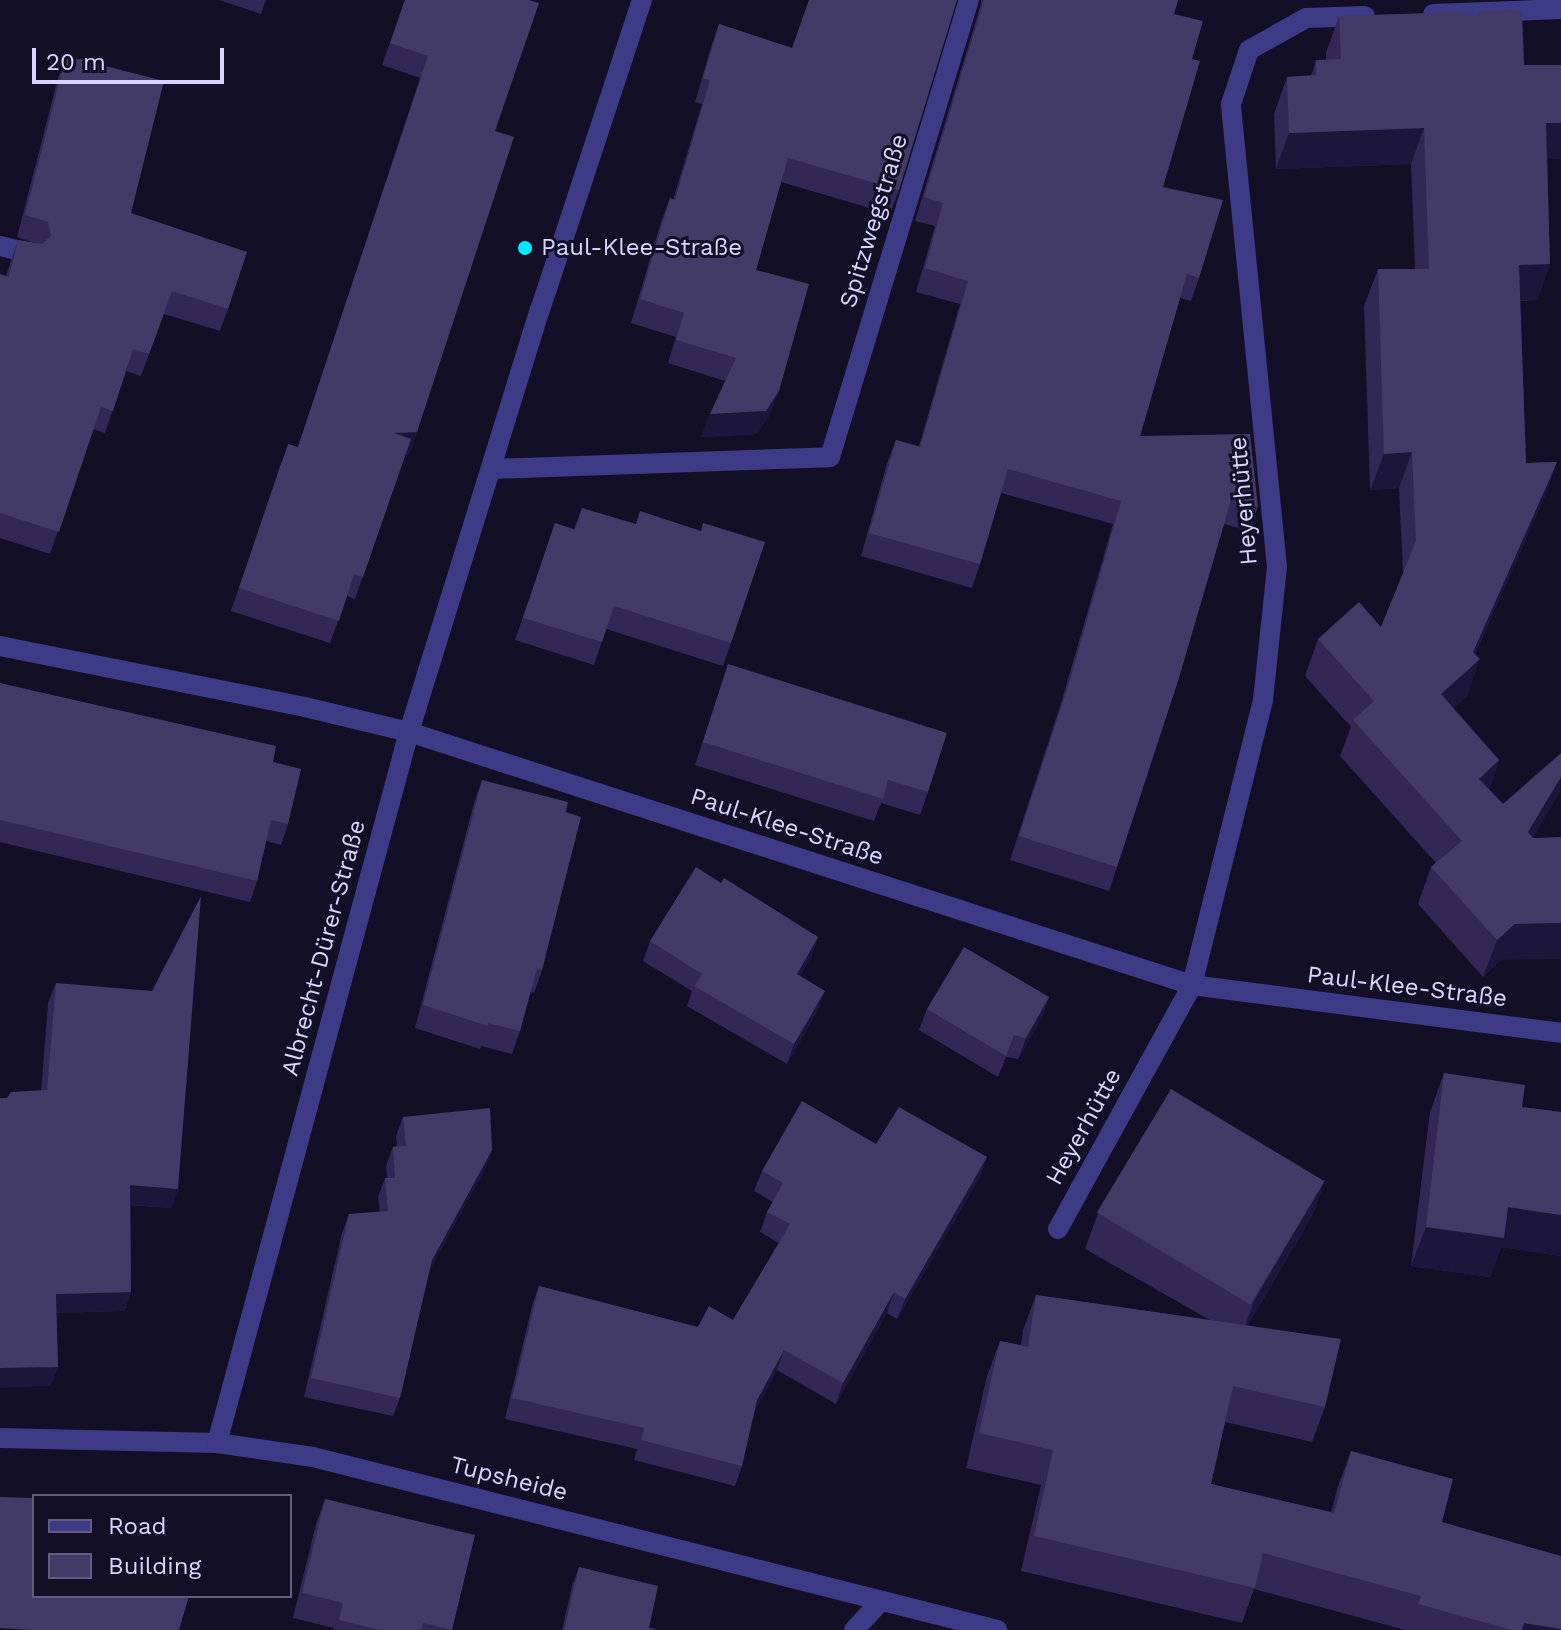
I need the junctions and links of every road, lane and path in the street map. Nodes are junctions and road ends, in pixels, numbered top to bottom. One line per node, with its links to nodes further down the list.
1 (642, 0): 6 (street, Albrecht-Dürer-Straße)
2 (969, 0): 6 (street, Spitzwegstraße)
3 (1561, 9): 9 (street, Heyerhütte)
4 (0, 246): 5 (street)
5 (31, 254)
6 (491, 469): 8 (street, Albrecht-Dürer-Straße)
7 (0, 646): 8 (street, Paul-Klee-Straße)
8 (409, 732): 9 (street, Paul-Klee-Straße); 13 (street, Albrecht-Dürer-Straße)
9 (1192, 985): 10 (street, Paul-Klee-Straße); 11 (street, Heyerhütte)
10 (1561, 1033)
11 (1058, 1229)
12 (0, 1438): 13 (street, Tupsheide)
13 (217, 1443): 14 (street, Tupsheide)
14 (881, 1601): 15 (street); 16 (street, Tupsheide)
15 (854, 1630)
16 (997, 1630)

